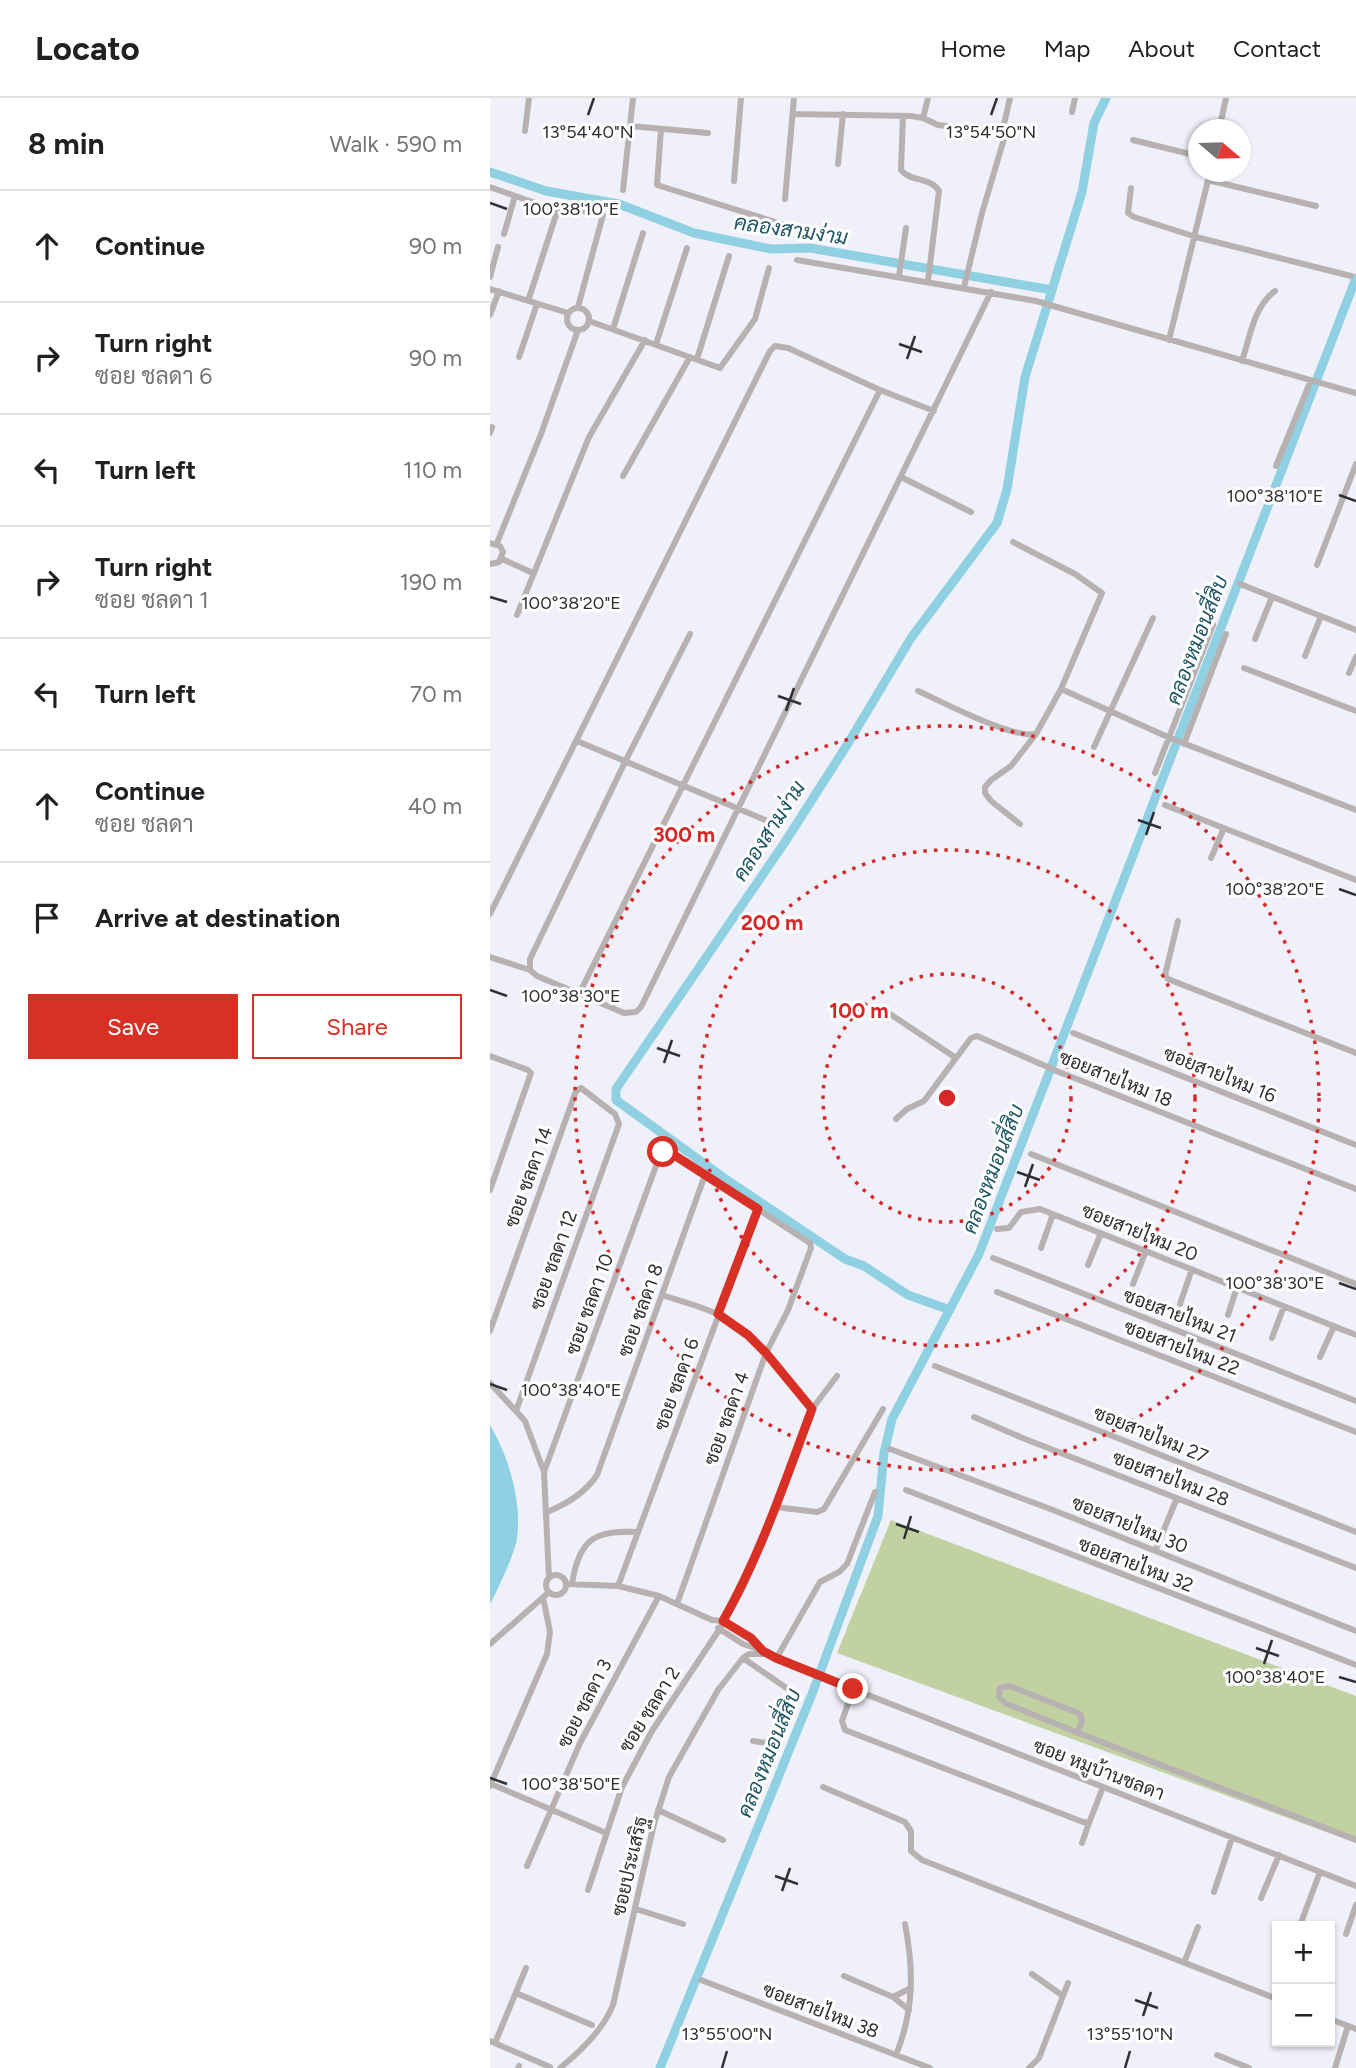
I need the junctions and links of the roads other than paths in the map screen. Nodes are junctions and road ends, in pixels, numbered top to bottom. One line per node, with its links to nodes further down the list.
1 (529, 98): 17 (street)
2 (633, 98): 15 (street)
3 (741, 98): 23 (street)
4 (794, 98): 10 (street)
5 (928, 98): 13 (street)
6 (1010, 98): 19 (street)
7 (1074, 98): 9 (street)
8 (1226, 98): 14 (street)
9 (1072, 112)
10 (793, 114): 11 (street); 30 (street)
11 (843, 114): 12 (street); 22 (street)
12 (903, 116): 13 (street); 46 (street)
13 (923, 118): 19 (street)
14 (1221, 119)
15 (630, 126): 16 (street); 28 (street)
16 (662, 129): 18 (street); 33 (street)
17 (525, 131)
18 (708, 133)
19 (1002, 133): 47 (street)
20 (1133, 140): 21 (street)
21 (1188, 153)
22 (838, 164)
23 (734, 181)
24 (1208, 182): 37 (street)
25 (1216, 182): 32 (street)
26 (490, 187): 29 (street)
27 (1130, 187): 37 (street)
28 (623, 190)
29 (515, 196): 31 (street); 36 (street)
30 (785, 199)
31 (559, 206): 52 (street); 54 (street)
32 (1316, 206)
33 (785, 225)
34 (906, 228): 43 (street)
35 (643, 233): 58 (street)
36 (504, 234)
37 (1196, 237): 44 (street); 61 (street)
38 (498, 247): 45 (street)
39 (687, 248): 62 (street)
40 (729, 256): 64 (street)
41 (797, 260): 43 (street)
42 (769, 268): 64 (street)
43 (900, 274): 46 (street)
44 (1351, 276)
45 (490, 277)
46 (929, 279): 47 (street)
47 (965, 285): 51 (street)
48 (490, 289): 50 (street)
49 (1275, 290): 65 (street)
50 (499, 291): 52 (street); 56 (street)
51 (991, 292): 61 (street); 69 (street)
52 (528, 301): 53 (street)
53 (537, 304): 55 (street); 63 (street)
54 (578, 307): 55 (street); 57 (street)
55 (568, 313): 59 (street)
56 (490, 315)
57 (589, 321): 58 (street); 59 (street)
58 (613, 329): 60 (street)
59 (578, 330): 76 (street)
60 (645, 340): 62 (street); 80 (street)
61 (1169, 340): 65 (street)
62 (656, 344): 64 (street)
63 (519, 357)
64 (694, 358): 72 (street)
65 (1242, 361): 66 (street)
66 (1313, 381): 68 (street); 71 (street)
67 (880, 390): 69 (street); 101 (street); 106 (street)
68 (1356, 393)
69 (934, 411): 73 (street)
70 (1356, 464): 79 (street)
71 (1276, 466)
72 (623, 476)
73 (901, 477): 74 (street); 108 (street)
74 (971, 512)
75 (1013, 542): 95 (street)
76 (493, 543): 77 (street)
77 (502, 559): 78 (street); 80 (street)
78 (490, 564)
79 (1317, 565)
80 (533, 573): 83 (street)
81 (1240, 584): 82 (street)
82 (1272, 597): 84 (street); 90 (street)
83 (517, 615)
84 (1321, 616): 87 (street); 91 (street)
85 (1153, 618): 97 (street)
86 (1213, 625): 100 (street)
87 (1356, 629)
88 (690, 634): 104 (street)
89 (1226, 634): 102 (street)
90 (1255, 639)
91 (1306, 656)
92 (1356, 657): 94 (street)
93 (1244, 668): 98 (street)
94 (1349, 673)
95 (1062, 689): 97 (street); 99 (street)
96 (918, 691): 99 (street)
97 (1109, 711): 100 (street); 103 (street)
98 (1356, 711)
99 (1036, 734): 110 (street)
100 (1169, 738): 102 (street); 105 (street)
101 (577, 741): 104 (street); 115 (street)
102 (1182, 743): 109 (street)
103 (1094, 747)
104 (625, 762): 106 (street); 118 (street)
105 (1156, 773)
106 (682, 786): 108 (street); 119 (street)
107 (1165, 805): 112 (street)
108 (738, 810): 111 (street); 119 (street)
109 (1356, 810)
110 (1020, 824)
111 (777, 825)
112 (1224, 828): 113 (street); 114 (street)
113 (1211, 859)
114 (1356, 880)
115 (490, 914)
116 (1178, 921): 122 (street)
117 (490, 957): 118 (street)
118 (530, 970): 119 (street)
119 (579, 994)
120 (881, 1008): 124 (street)
121 (1073, 1033): 127 (street, ซอยสายไหม 16)
122 (1356, 1053)
123 (490, 1056): 131 (street)
124 (956, 1058): 126 (street, ซอยสายไหม 18); 130 (street, ซอยสายไหม 18)
125 (618, 1119): 151 (street, ซอย ชลดา 14); 162 (street, ซอย ชลดา 12)
126 (896, 1119)
127 (1356, 1145)
128 (1031, 1154): 142 (street)
129 (705, 1175): 132 (street); 145 (street, ซอย ชลดา 8); 166 (street, ซอย ชลดา 10)
130 (1356, 1189)
131 (490, 1190)
132 (758, 1209): 148 (street, ซอย ชลดา 6); 154 (street, ซอย ชลดา 4)
133 (1053, 1214): 134 (street, ซอยสายไหม 20); 135 (street, ซอยสายไหม 20); 136 (street)
134 (997, 1228)
135 (1101, 1233): 137 (street, ซอยสายไหม 20); 139 (street)
136 (1041, 1248)
137 (1146, 1251): 140 (street, ซอยสายไหม 20); 141 (street)
138 (993, 1258): 159 (street, ซอยสายไหม 21)
139 (1088, 1265)
140 (1192, 1269): 143 (street, ซอยสายไหม 20); 146 (street)
141 (1133, 1284)
142 (1356, 1284)
143 (1237, 1287): 147 (street, ซอยสายไหม 20); 149 (street)
144 (997, 1292): 164 (street, ซอยสายไหม 22)
145 (662, 1295): 148 (street); 171 (street, ซอย ชลดา 8)
146 (1180, 1304)
147 (1284, 1306): 150 (street, ซอยสายไหม 20); 153 (street)
148 (718, 1314): 154 (street); 172 (street, ซอย ชลดา 6)
149 (1227, 1315)
150 (1334, 1326): 152 (street, ซอยสายไหม 20); 155 (street)
151 (490, 1331)
152 (1356, 1335)
153 (1272, 1338)
154 (766, 1353): 160 (street); 181 (street, ซอย ชลดา 4)
155 (1320, 1357)
156 (935, 1366): 173 (street, ซอยสายไหม 27)
157 (837, 1376): 160 (street, ซอย ชลดา 2)
158 (490, 1383): 162 (street)
159 (1356, 1401)
160 (812, 1409): 170 (street, ซอย ชลดา 2)
161 (883, 1409): 170 (street)
162 (516, 1411): 166 (street)
163 (974, 1417): 169 (street, ซอยสายไหม 28)
164 (1356, 1432)
165 (890, 1450): 174 (street, ซอยสายไหม 30)
166 (544, 1472): 171 (street)
167 (906, 1490): 190 (street, ซอยสายไหม 32)
168 (875, 1492): 189 (street)
169 (1177, 1498): 174 (street); 175 (street, ซอยสายไหม 28)
170 (775, 1507): 183 (street, ซอย ชลดา 2)
171 (547, 1512): 176 (street)
172 (638, 1532): 177 (street); 178 (street, ซอย ชลดา 6)
173 (1356, 1532)
174 (1155, 1551): 185 (street, ซอยสายไหม 30)
175 (1356, 1568)
176 (549, 1578): 177 (street); 179 (street)
177 (569, 1584): 178 (street); 179 (street)
178 (618, 1586): 180 (street)
179 (546, 1594): 186 (street); 194 (street)
180 (659, 1596): 181 (street); 197 (street, ซอย ชลดา 3)
181 (677, 1604): 182 (street)
182 (712, 1620): 183 (street); 184 (street)
183 (723, 1621): 184 (street, ซอย ชลดา 2); 187 (street)
184 (719, 1630): 187 (street); 200 (street, ซอย ชลดา 2)
185 (1356, 1631)
186 (490, 1644)
187 (766, 1653): 188 (street); 189 (street, ซอย หมูบ้านชลดา)
188 (743, 1658): 193 (street); 198 (street, ซอยประเสริฐ)
189 (776, 1658): 191 (street, ซอย หมูบ้านชลดา)
190 (1356, 1665)
191 (853, 1689): 196 (street, ซอย หมูบ้านชลดา); 199 (street)
192 (1077, 1733): 192 (street); 203 (street)
193 (753, 1741)
194 (490, 1785): 197 (street)
195 (823, 1787): 219 (street)
196 (1103, 1787): 199 (street); 201 (street, ซอย หมูบ้านชลดา)
197 (550, 1809): 200 (street); 206 (street, ซอย ชลดา 3)
198 (658, 1810): 202 (street); 213 (street, ซอยประเสริฐ)
199 (1089, 1823): 204 (street)
200 (606, 1833): 209 (street, ซอย ชลดา 2)
201 (1232, 1838): 205 (street, ซอย หมูบ้านชลดา); 210 (street)
202 (723, 1840)
203 (1356, 1840)
204 (1082, 1843)
205 (1279, 1855): 207 (street, ซอย หมูบ้านชลดา); 211 (street)
206 (527, 1866)
207 (1320, 1872): 208 (street, ซอย หมูบ้านชลดา); 214 (street)
208 (1356, 1886)
209 (587, 1890)
210 (1214, 1892)
211 (1261, 1898)
212 (1356, 1905): 218 (street)
213 (635, 1909): 215 (street); 239 (street, ซอยประเสริฐ)
214 (1302, 1920)
215 (683, 1924)
216 (905, 1924): 225 (street)
217 (1198, 1927): 219 (street)
218 (1346, 1934)
219 (1184, 1963): 229 (street)
220 (526, 1968): 226 (street)
221 (1032, 1975): 227 (street)
222 (845, 1976): 228 (street)
223 (701, 1980): 236 (street, ซอยสายไหม 38)
224 (1068, 1983): 227 (street)
225 (911, 1988): 228 (street); 230 (street)
226 (516, 1993): 232 (street); 235 (street)
227 (1063, 1996): 241 (street)
228 (893, 1997): 230 (street)
229 (1272, 1997)
230 (909, 2010): 236 (street)
231 (1335, 2021): 233 (street)
232 (592, 2025)
233 (1348, 2026): 234 (street); 243 (street)
234 (1356, 2029)
235 (492, 2042): 238 (street)
236 (896, 2055): 240 (street, ซอยสายไหม 38)
237 (1217, 2055): 242 (street)
238 (550, 2067)
239 (560, 2068)
240 (930, 2068)
241 (1029, 2068)
242 (1249, 2068)
243 (1335, 2068)

